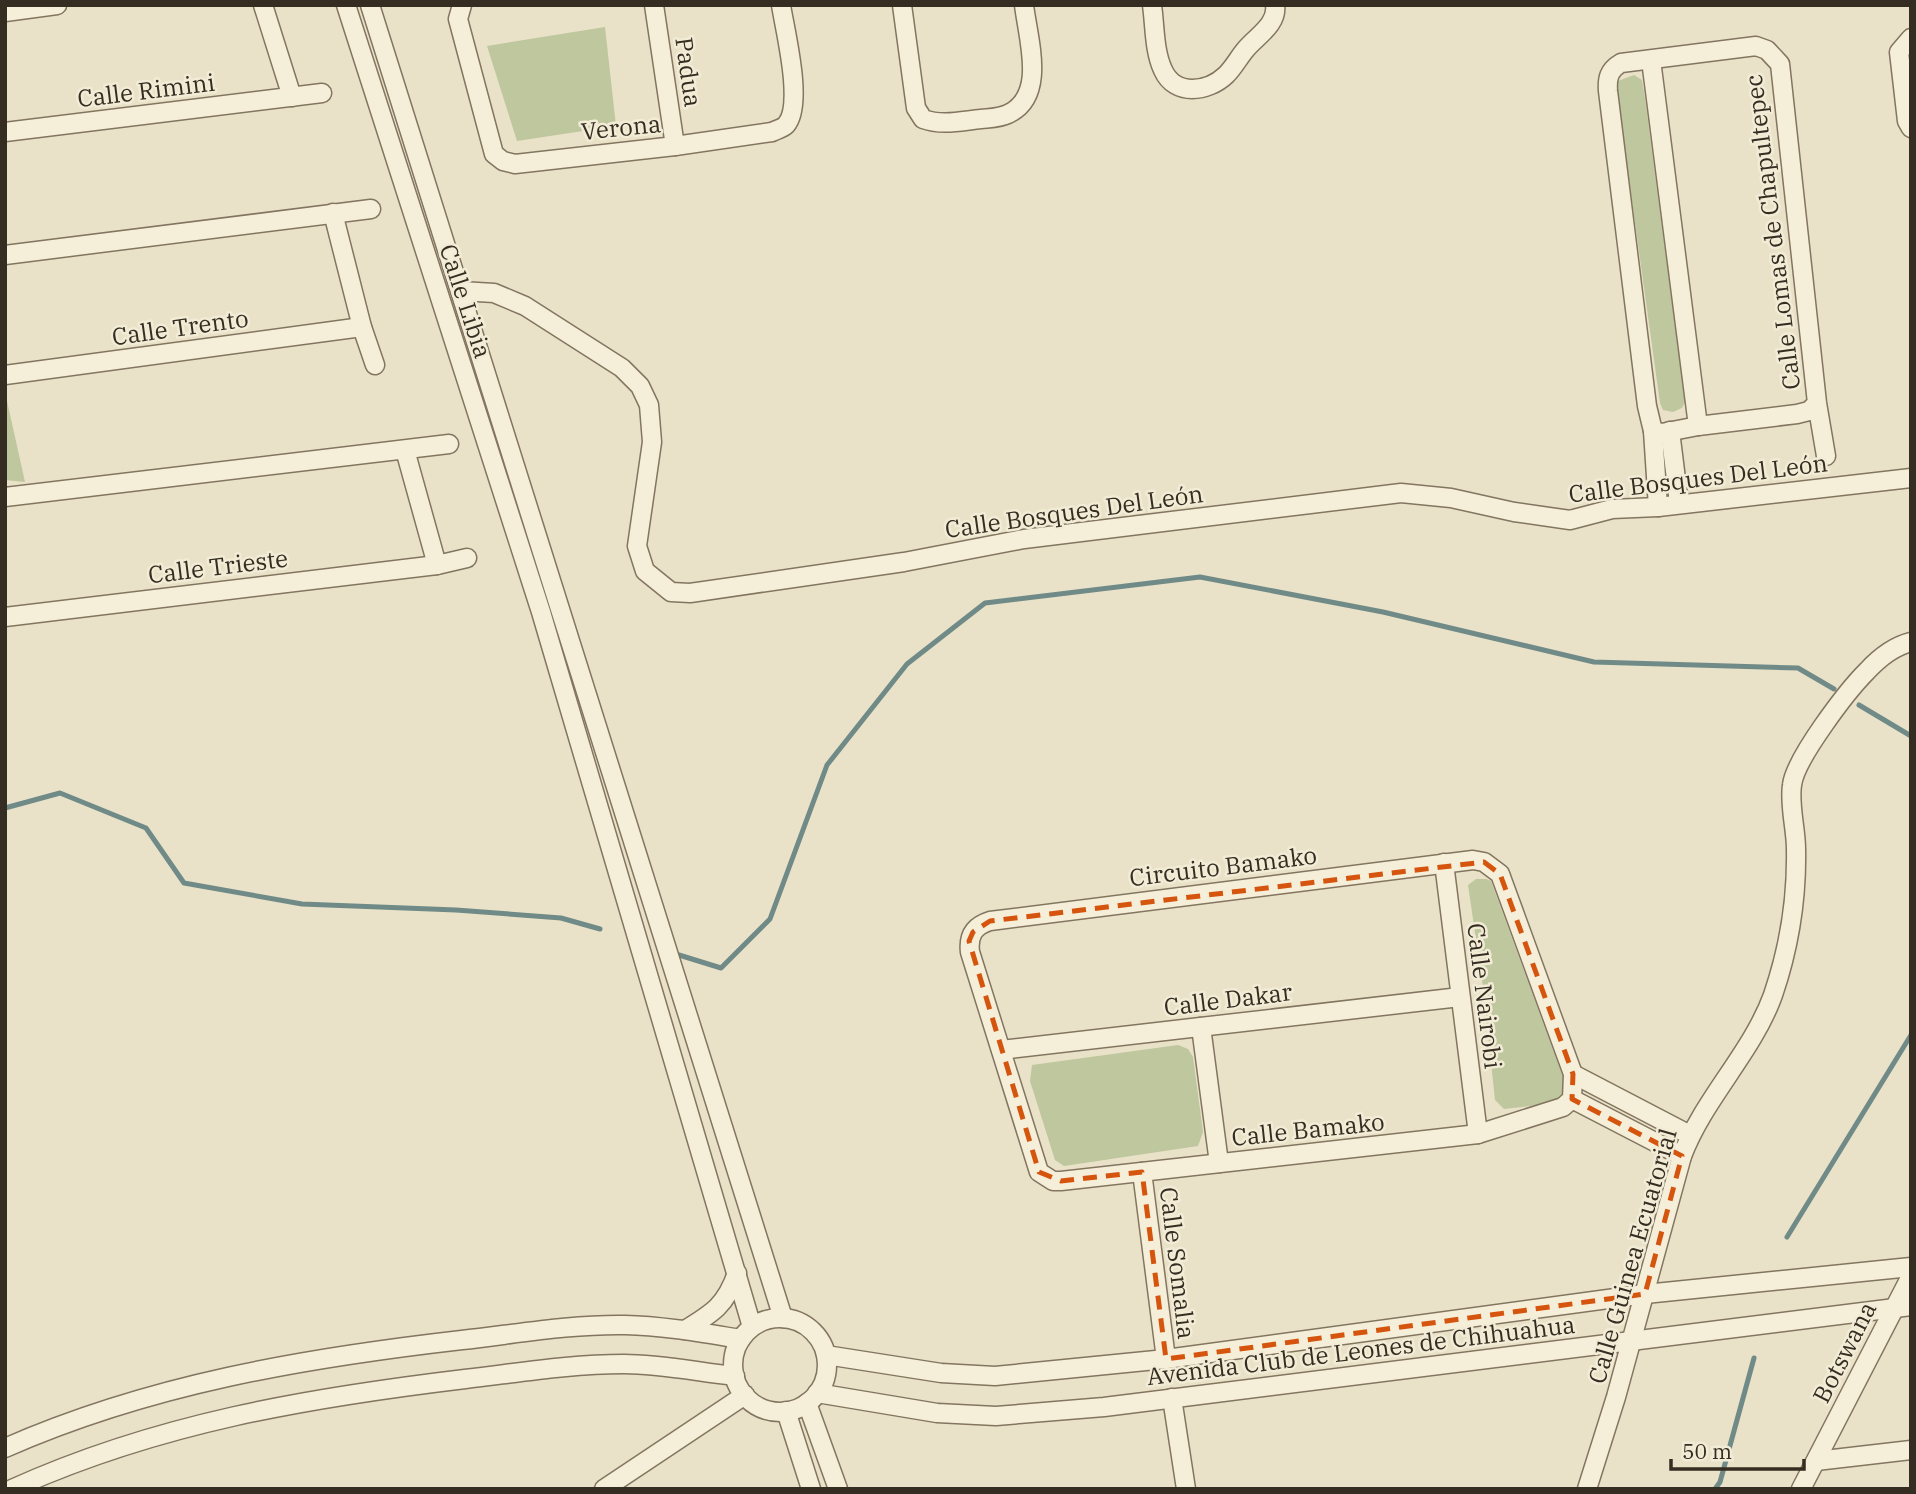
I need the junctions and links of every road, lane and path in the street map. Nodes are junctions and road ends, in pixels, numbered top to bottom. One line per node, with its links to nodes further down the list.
1 (57, 5): 12 (street)
2 (264, 5): 16 (street)
3 (346, 5): 54 (street, Calle Libia)
4 (370, 5): 23 (street, Calle Libia)
5 (462, 5): 19 (street, Verona)
6 (654, 5): 19 (street, Padua)
7 (781, 5): 19 (street, Verona)
8 (902, 5): 9 (street)
9 (1024, 5)
10 (1152, 5): 11 (street)
11 (1275, 5)
12 (5, 12)
13 (1911, 38): 17 (street)
14 (1651, 60): 27 (street, Calle Lomas de Chapultepec); 28 (street); 29 (street, Calle Lomas de Chapultepec)
15 (322, 93): 16 (street, Calle Rimini)
16 (292, 97): 18 (street, Calle Rimini)
17 (1911, 128)
18 (5, 132)
19 (675, 146)
20 (371, 209): 21 (street)
21 (333, 213): 22 (street); 24 (street)
22 (5, 255)
23 (461, 291): 36 (street, Calle Bosques Del León); 58 (street, Calle Libia)
24 (362, 327): 25 (street); 26 (street, Calle Trento)
25 (375, 365)
26 (5, 375)
27 (1816, 403): 28 (street, Calle Lomas de Chapultepec); 32 (street, Calle Lomas de Chapultepec)
28 (1698, 426): 29 (street, Calle Lomas de Chapultepec)
29 (1661, 431): 35 (street, Calle Lomas de Chapultepec); 36 (street, Calle Lomas de Chapultepec)
30 (449, 444): 31 (street)
31 (405, 450): 34 (street); 38 (street)
32 (1826, 456)
33 (1911, 478): 35 (street, Calle Bosques Del León)
34 (5, 497)
35 (1679, 503): 36 (street, Calle Bosques Del León)
36 (1658, 507)
37 (467, 558): 38 (street, Calle Trieste)
38 (437, 565): 39 (street, Calle Trieste)
39 (5, 617)
40 (1911, 642): 49 (street, Calle Guinea Ecuatorial)
41 (1444, 863): 42 (street, Circuito Bamako); 43 (street, Calle Nairobi); 46 (street, Circuito Bamako)
42 (972, 932): 45 (street, Calle Bamako)
43 (1461, 997): 44 (street, Calle Dakar); 48 (street, Calle Nairobi)
44 (1201, 1027): 45 (street, Calle Dakar); 51 (street)
45 (1001, 1050): 52 (street, Calle Bamako)
46 (1573, 1074): 47 (street); 49 (street)
47 (1572, 1099): 48 (street, Calle Bamako); 50 (street)
48 (1478, 1134): 51 (street, Calle Bamako)
49 (1690, 1135): 50 (street, Calle Guinea Ecuatorial)
50 (1682, 1156): 56 (street, Calle Guinea Ecuatorial)
51 (1219, 1163): 52 (street, Calle Bamako)
52 (1142, 1172): 63 (street, Calle Somalia)
53 (1911, 1267): 56 (street, Avenida Club de Leones de Chihuahua)
54 (737, 1273): 59 (street); 60 (street, Calle Libia)
55 (1911, 1276): 57 (street, Botswana)
56 (1645, 1294): 61 (street, Calle Guinea Ecuatorial); 63 (street, Avenida Club de Leones de Chihuahua)
57 (1902, 1307): 61 (street, Avenida Club de Leones de Chihuahua); 71 (street, Botswana)
58 (783, 1318): 60 (street); 62 (street)
59 (685, 1330): 60 (street); 69 (street)
60 (747, 1333): 64 (street)
61 (1630, 1341): 67 (street, Avenida Club de Leones de Chihuahua); 77 (street, Calle Guinea Ecuatorial)
62 (826, 1355): 63 (street, Avenida Club de Leones de Chihuahua); 66 (street)
63 (1166, 1359)
64 (735, 1377): 65 (street); 72 (street)
65 (745, 1395): 68 (street); 73 (street)
66 (812, 1398): 67 (street, Avenida Club de Leones de Chihuahua); 68 (street); 75 (street)
67 (1172, 1398): 76 (street)
68 (786, 1411): 74 (street)
69 (5, 1448)
70 (1911, 1450): 71 (street)
71 (1815, 1461): 78 (street, Botswana)
72 (12, 1489)
73 (604, 1489)
74 (811, 1489)
75 (838, 1489)
76 (1186, 1489)
77 (1587, 1489)
78 (1801, 1489)

